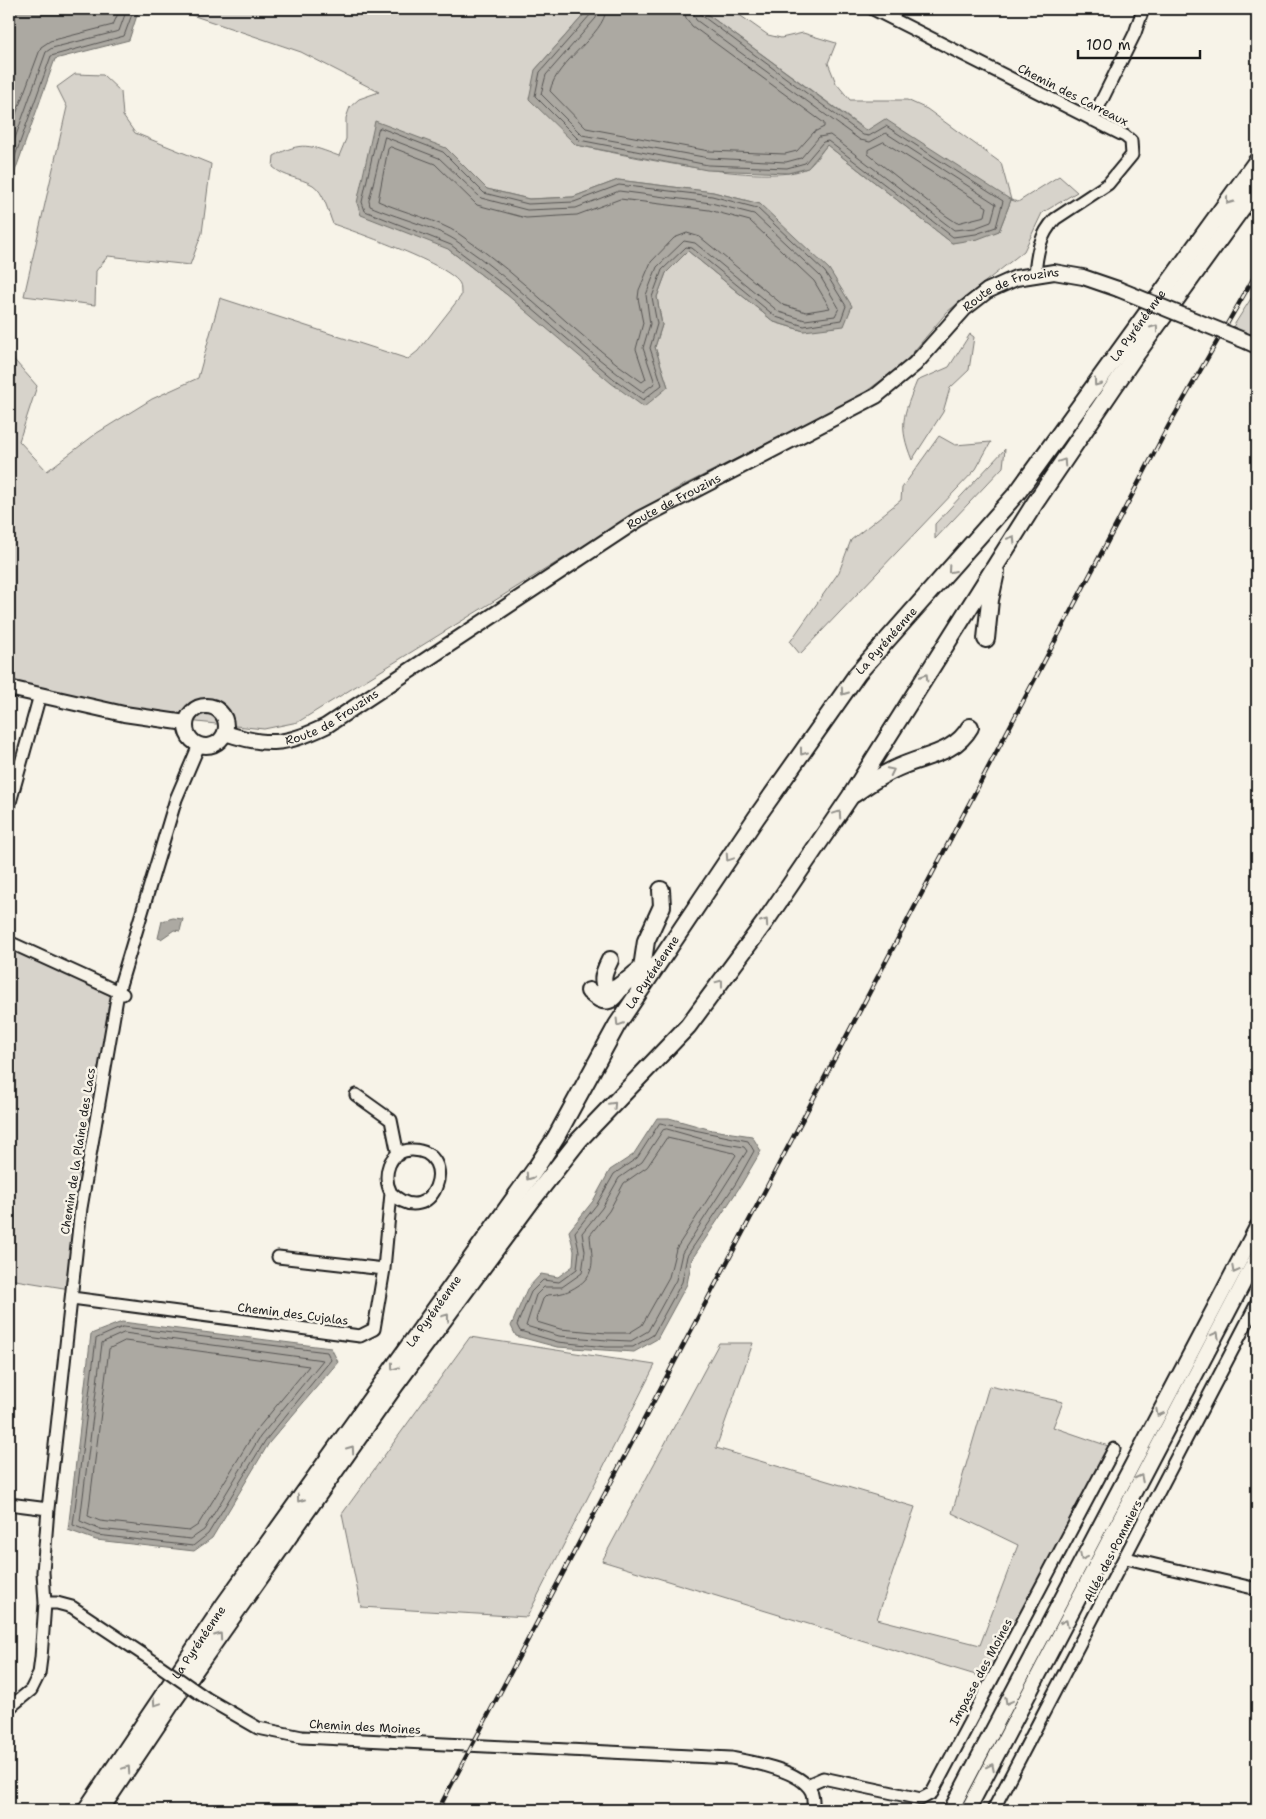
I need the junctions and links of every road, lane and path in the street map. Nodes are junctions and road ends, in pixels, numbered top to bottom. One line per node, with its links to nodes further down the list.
1 (873, 9): 3 (street, Chemin des Carreaux)
2 (1143, 9): 3 (street)
3 (1092, 120): 6 (street, Chemin des Carreaux)
4 (1257, 161): 21 (highway, La Pyrénéenne, one-way to 21)
5 (1257, 186): 8 (highway, La Pyrénéenne, one-way to 5)
6 (1035, 274): 7 (main road, Route de Frouzins, bridge); 14 (main road, Route de Frouzins)
7 (1252, 344)
8 (999, 560): 9 (highway); 16 (highway, La Pyrénéenne, one-way to 8)
9 (986, 639)
10 (9, 688): 11 (main road)
11 (40, 695): 12 (main road); 17 (street)
12 (186, 723): 14 (main road); 15 (main road)
13 (970, 727): 16 (highway, one-way to 13)
14 (226, 732): 15 (main road)
15 (199, 745): 26 (street, Chemin de la Plaine des Lacs)
16 (850, 797): 46 (highway, La Pyrénéenne, one-way to 16)
17 (9, 806)
18 (661, 890): 19 (highway)
19 (646, 941): 23 (highway); 24 (highway)
20 (9, 942): 26 (street)
21 (669, 947): 23 (highway); 27 (highway, La Pyrénéenne)
22 (610, 960): 24 (highway)
23 (642, 969): 24 (highway); 27 (highway)
24 (626, 981): 25 (highway)
25 (589, 991)
26 (121, 993): 35 (street, Chemin de la Plaine des Lacs)
27 (638, 994): 45 (highway, La Pyrénéenne, one-way to 45)
28 (356, 1094): 29 (street)
29 (398, 1155): 30 (street, Chemin des Cujalas); 30 (street)
30 (391, 1193): 34 (street, Chemin des Cujalas)
31 (1257, 1227): 48 (main road, one-way to 48)
32 (278, 1257): 34 (street)
33 (1257, 1257): 49 (main road, one-way to 33)
34 (384, 1269): 35 (street, Chemin des Cujalas)
35 (72, 1298): 39 (street, Chemin de la Plaine des Lacs)
36 (1257, 1303): 40 (street, Allée des Pommiers)
37 (1114, 1449): 44 (street, Impasse des Moines)
38 (9, 1504): 39 (street)
39 (48, 1509): 42 (street, Chemin de la Plaine des Lacs)
40 (1126, 1558): 41 (street); 50 (street, Allée des Pommiers)
41 (1257, 1589)
42 (45, 1603): 43 (street); 44 (street, Chemin des Moines, bridge)
43 (9, 1708)
44 (807, 1785): 47 (street)
45 (86, 1810)
46 (100, 1810)
47 (813, 1810)
48 (951, 1810)
49 (968, 1810)
50 (992, 1810)

